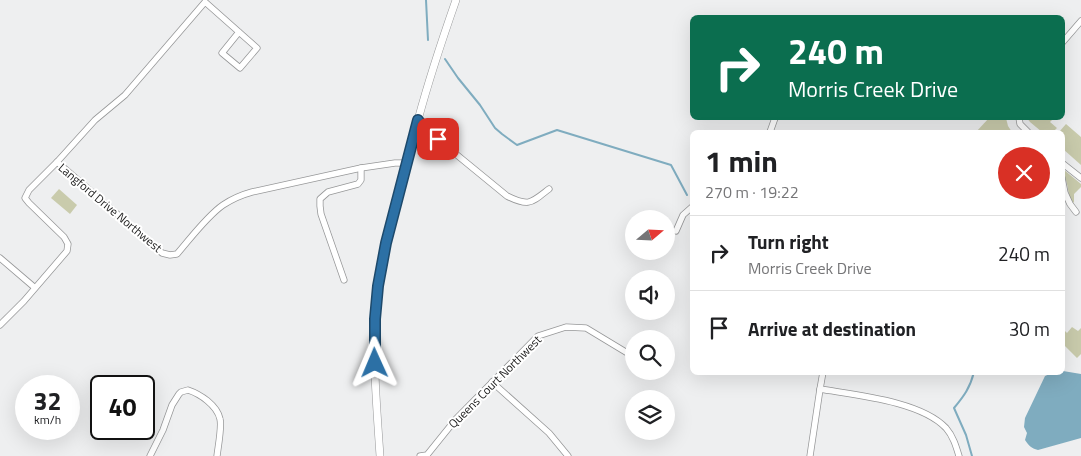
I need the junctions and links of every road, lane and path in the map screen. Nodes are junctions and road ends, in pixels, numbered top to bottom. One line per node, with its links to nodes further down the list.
1 (456, 0): 5 (street)
2 (1081, 21): 4 (street)
3 (239, 32): 3 (street); 8 (street)
4 (1065, 40)
5 (418, 120): 9 (street); 13 (street)
6 (1019, 120): 7 (street)
7 (1026, 130)
8 (57, 162): 11 (street, Langford Drive Northwest); 20 (street, Langford Drive Northwest)
9 (408, 163): 11 (street, Langford Drive Northwest); 28 (street)
10 (1065, 165): 12 (street)
11 (361, 168): 19 (street)
12 (1081, 178)
13 (549, 189)
14 (1065, 193): 16 (street)
15 (690, 209): 17 (street)
16 (1076, 212)
17 (676, 230)
18 (0, 258): 20 (street)
19 (344, 280)
20 (34, 287): 21 (street)
21 (0, 325)
22 (625, 352): 24 (street, Queens Court Northwest)
23 (822, 375): 25 (street)
24 (492, 382): 30 (street, Queens Court Northwest); 31 (street)
25 (820, 389): 32 (street); 33 (street)
26 (150, 456): 27 (street)
27 (216, 456)
28 (380, 456)
29 (420, 456): 30 (street, Queens Court Northwest)
30 (427, 456)
31 (568, 456)
32 (810, 456)
33 (960, 456)

